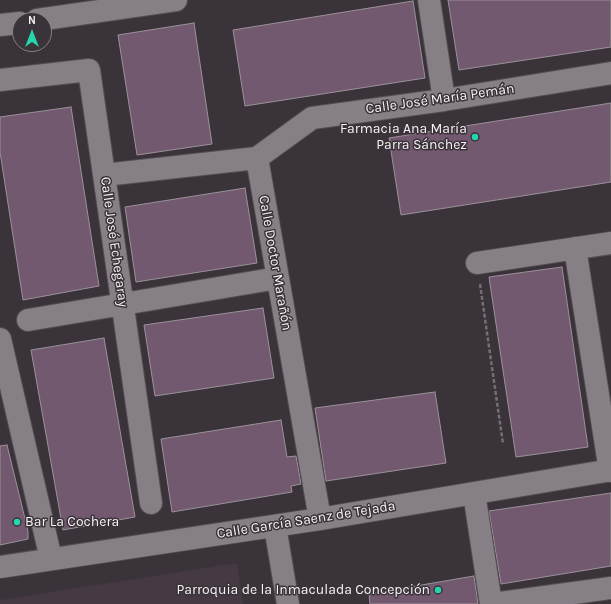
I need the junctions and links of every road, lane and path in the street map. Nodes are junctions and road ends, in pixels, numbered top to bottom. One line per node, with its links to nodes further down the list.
1 (176, 0): 3 (street)
2 (429, 0): 8 (street)
3 (52, 18)
4 (12, 23): 5 (street)
5 (0, 25)
6 (611, 73): 8 (street, Calle José María Pemán)
7 (0, 80): 10 (street, Calle José Echegaray)
8 (444, 100): 9 (street, Calle José María Pemán)
9 (257, 158): 10 (street); 14 (street, Calle Doctor Marañón)
10 (104, 175): 15 (street, Calle José Echegaray)
11 (611, 243): 12 (street)
12 (575, 248): 13 (street); 19 (street)
13 (476, 263): 18 (path)
14 (278, 278): 15 (street); 22 (street, Calle Doctor Marañón)
15 (123, 304): 16 (street); 21 (street, Calle José Echegaray)
16 (28, 320)
17 (0, 339): 24 (street)
18 (503, 444)
19 (611, 470): 20 (street, Calle García Saenz de Tejada)
20 (474, 493): 22 (street, Calle García Saenz de Tejada); 28 (street)
21 (151, 502)
22 (320, 519): 23 (street, Calle García Saenz de Tejada)
23 (275, 526): 24 (street, Calle García Saenz de Tejada); 27 (street)
24 (51, 559): 25 (street, Calle García Saenz de Tejada)
25 (0, 567)
26 (611, 588): 28 (street)
27 (288, 604)
28 (492, 604)

